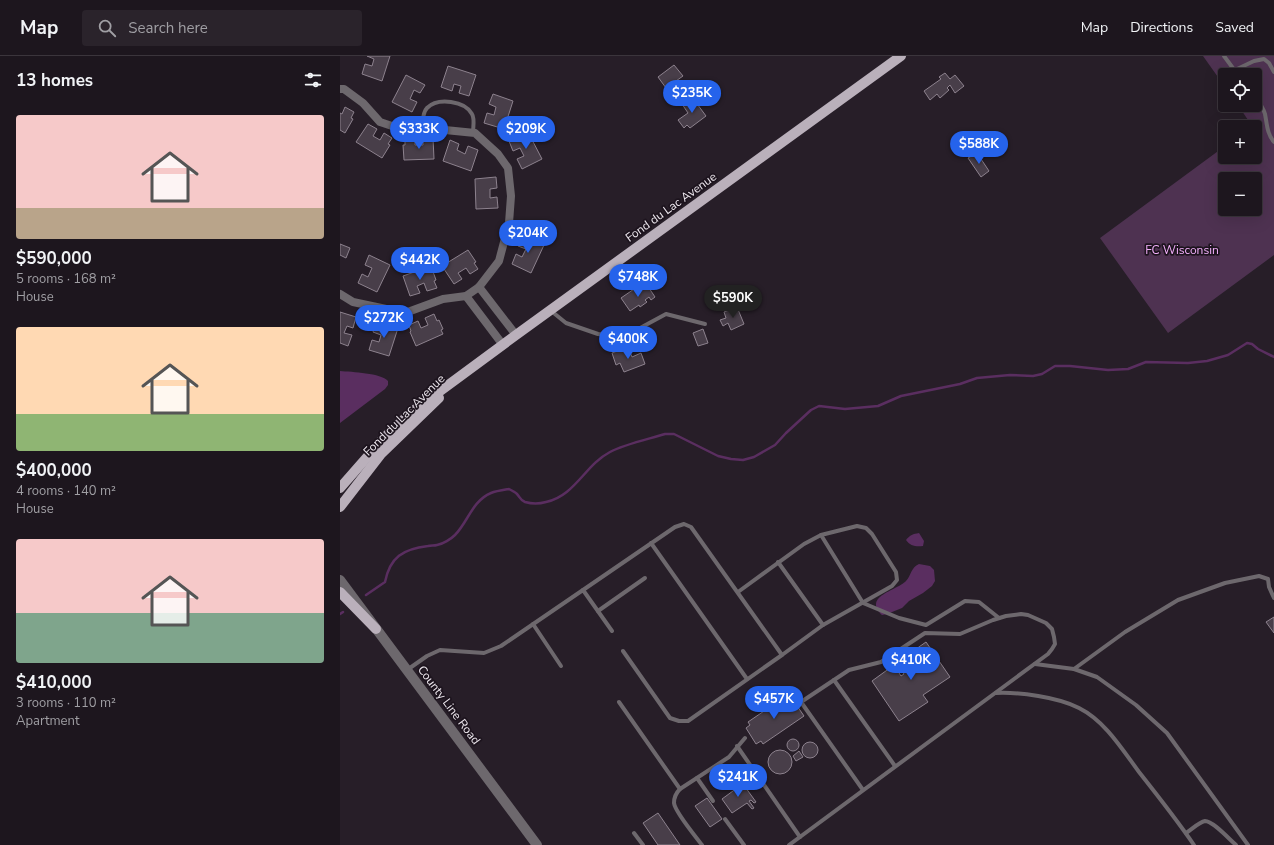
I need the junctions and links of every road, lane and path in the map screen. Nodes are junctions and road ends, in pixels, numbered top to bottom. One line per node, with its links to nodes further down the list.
1 (901, 56): 14 (main road, Fond du Lac Avenue)
2 (1224, 56): 3 (lane)
3 (1233, 68)
4 (1239, 68): 5 (lane)
5 (1274, 72)
6 (340, 89): 8 (street)
7 (1262, 108): 10 (lane)
8 (422, 129): 9 (street); 9 (lane)
9 (473, 133): 11 (street)
10 (1274, 142)
11 (479, 287): 13 (street); 16 (street)
12 (340, 294): 13 (street)
13 (466, 296): 17 (street)
14 (550, 310): 15 (lane); 16 (main road, Fond du Lac Avenue)
15 (705, 324)
16 (516, 335): 17 (main road, Fond du Lac Avenue)
17 (502, 345): 18 (main road, Fond du Lac Avenue)
18 (456, 380): 19 (main road, Fond du Lac Avenue); 20 (main road, Fond du Lac Avenue)
19 (340, 488)
20 (340, 507)
21 (821, 535): 23 (lane); 30 (lane); 30 (lane)
22 (651, 543): 26 (lane); 28 (lane); 43 (lane)
23 (778, 562): 28 (lane); 34 (lane)
24 (645, 578): 31 (lane)
25 (340, 580): 35 (street, County Line Road)
26 (583, 590): 31 (lane); 33 (lane)
27 (340, 592): 35 (main road)
28 (738, 592): 38 (lane)
29 (1274, 598): 41 (lane)
30 (863, 603): 32 (lane); 34 (lane)
31 (598, 611): 36 (lane)
32 (999, 618): 39 (lane); 44 (lane)
33 (532, 624): 40 (lane); 42 (lane)
34 (823, 625): 38 (lane)
35 (376, 629): 42 (street, County Line Road)
36 (612, 631)
37 (623, 651): 43 (lane)
38 (782, 655): 43 (lane)
39 (1035, 664): 41 (lane); 45 (lane)
40 (561, 666)
41 (1074, 669): 65 (lane)
42 (407, 670): 58 (street, County Line Road)
43 (747, 679)
44 (834, 680): 49 (lane); 52 (lane)
45 (995, 693): 49 (lane); 56 (lane)
46 (619, 702): 51 (lane)
47 (745, 738): 48 (lane)
48 (737, 746): 50 (lane); 57 (lane)
49 (895, 766): 52 (lane)
50 (697, 778): 51 (lane); 53 (lane)
51 (680, 789): 60 (lane)
52 (863, 790): 57 (lane)
53 (714, 801)
54 (725, 819): 61 (lane)
55 (634, 833): 59 (lane)
56 (1186, 833): 63 (lane); 64 (lane)
57 (800, 837): 62 (lane)
58 (536, 845)
59 (643, 845)
60 (702, 845)
61 (744, 845)
62 (789, 845)
63 (1194, 845)
64 (1236, 845)
65 (1248, 845)

